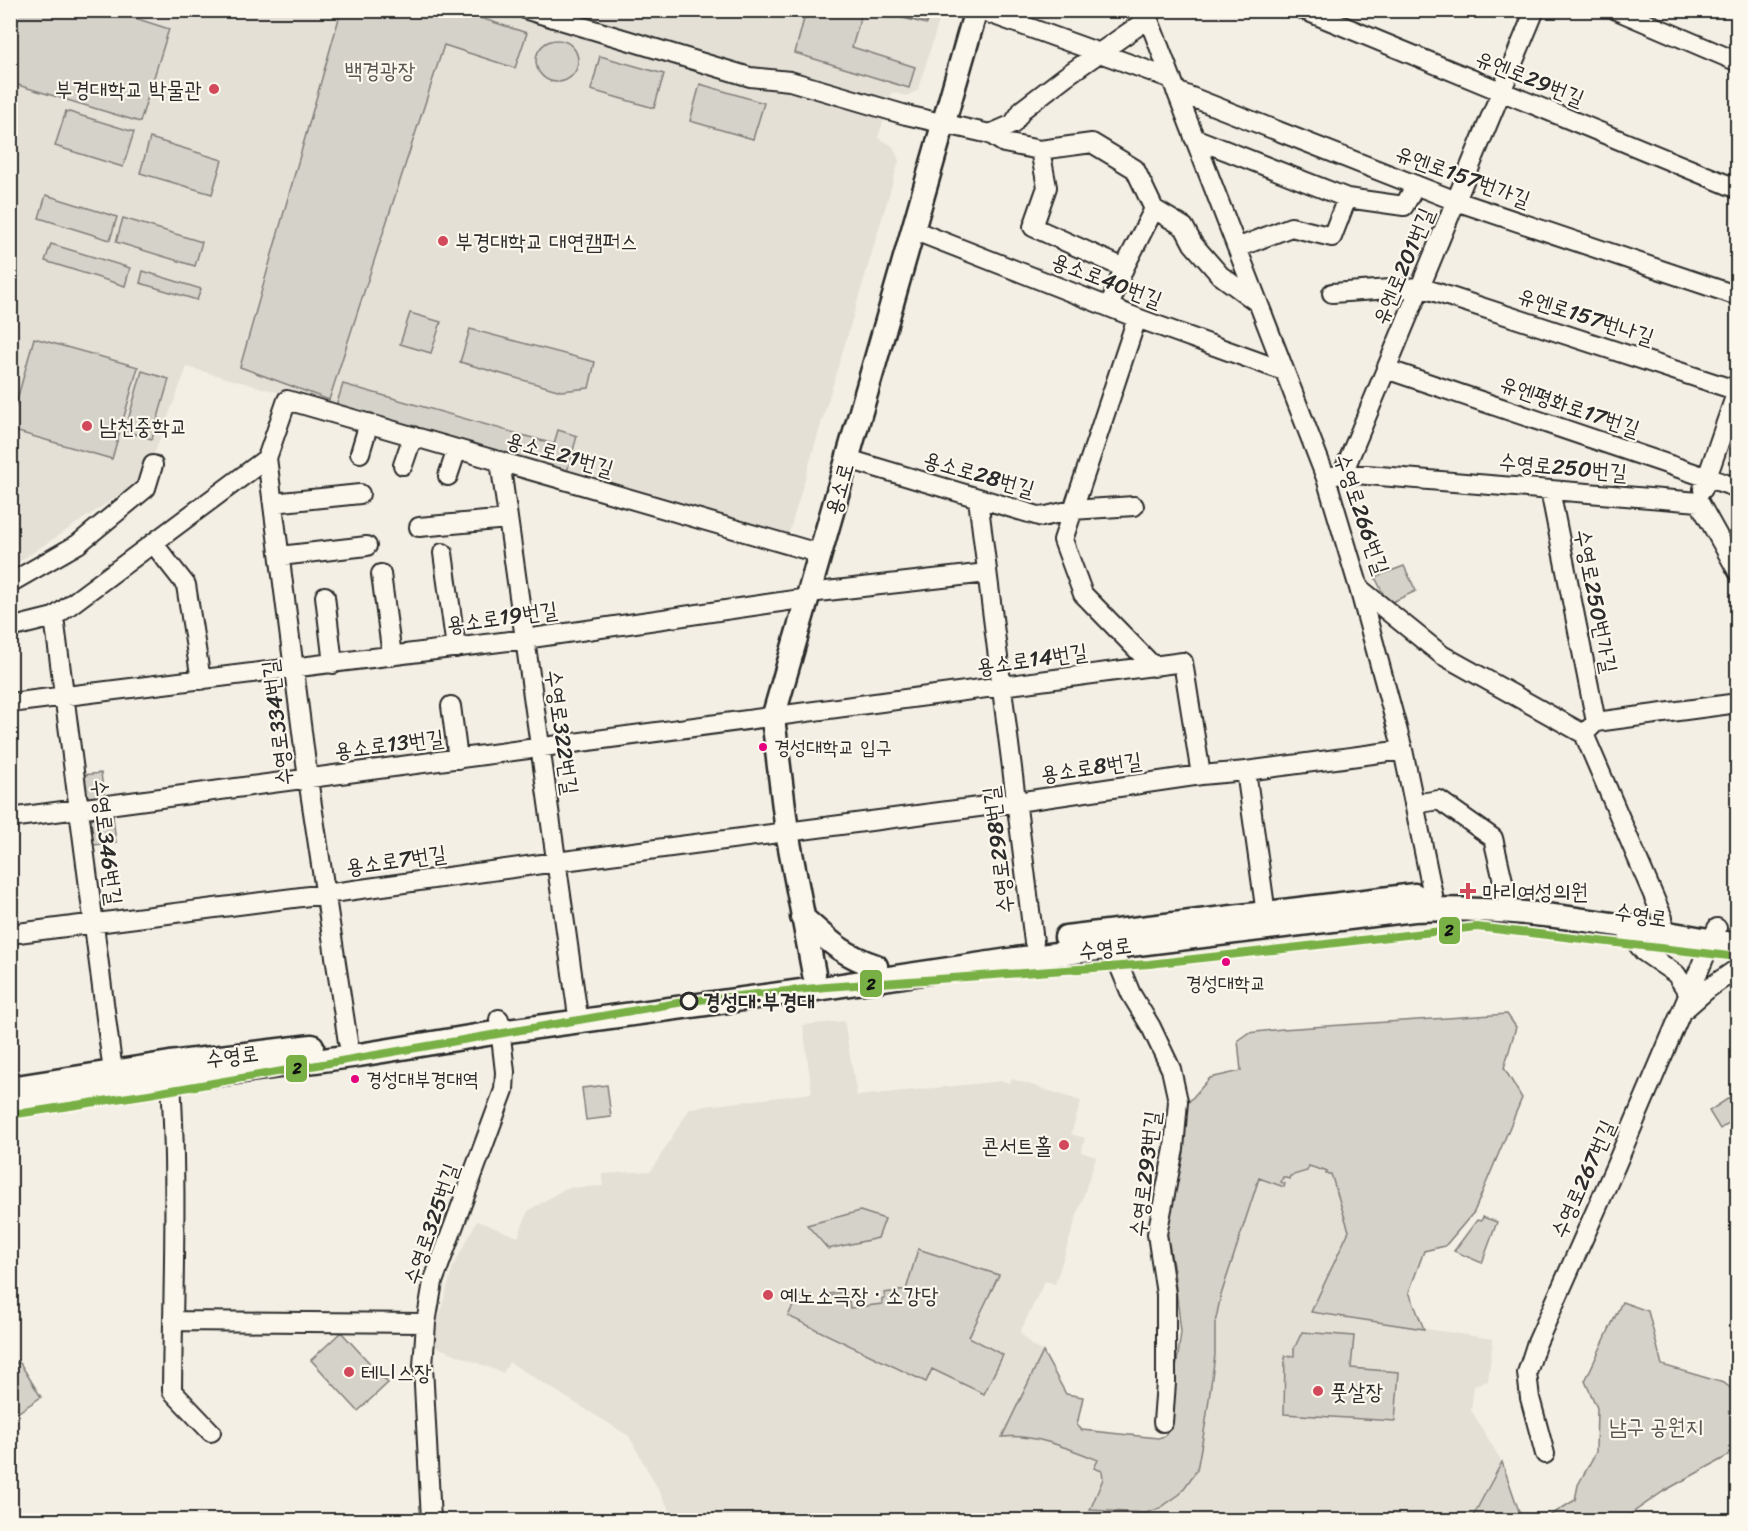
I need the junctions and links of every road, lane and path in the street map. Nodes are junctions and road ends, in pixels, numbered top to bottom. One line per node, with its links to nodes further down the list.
1 (528, 10): 12 (street)
2 (976, 10): 12 (main road, 용소로)
3 (980, 10): 8 (street, 유엔로157번가길)
4 (1305, 10): 11 (street, 유엔로29번길)
5 (1535, 10): 11 (street, 유엔로201번길)
6 (1616, 10): 9 (street)
7 (1147, 15): 8 (street, 수영로266번길); 10 (street, 수영로266번길)
8 (1100, 53): 10 (street, 유엔로157번가길); 13 (street, 수영로266번길)
9 (1737, 62)
10 (1174, 85): 14 (street, 수영로266번길); 16 (street, 유엔로157번가길)
11 (1501, 92): 17 (street, 유엔로29번길); 19 (street, 유엔로201번길)
12 (943, 122): 13 (street); 21 (main road, 용소로)
13 (990, 134): 15 (street)
14 (1194, 138): 18 (street); 22 (street, 수영로266번길)
15 (1040, 150): 20 (street); 23 (street)
16 (1416, 185): 18 (street); 19 (street, 유엔로157번가길)
17 (1737, 189)
18 (1347, 198): 22 (street)
19 (1456, 201): 24 (street, 유엔로201번길); 26 (street, 유엔로157번가길)
20 (1154, 209): 23 (street); 27 (street)
21 (913, 230): 28 (street, 용소로40번길); 39 (main road, 용소로)
22 (1237, 248): 27 (street, 수영로266번길)
23 (1124, 268): 28 (street)
24 (1420, 287): 25 (street); 30 (street, 유엔로201번길); 32 (street, 유엔로157번나길)
25 (1332, 293)
26 (1737, 296)
27 (1258, 303): 31 (street, 수영로266번길)
28 (1109, 307): 29 (street, 용소로40번길)
29 (1137, 318): 31 (street, 용소로40번길); 53 (street)
30 (1386, 369): 44 (street, 유엔로201번길); 45 (street, 유엔평화로17번길)
31 (1284, 371): 44 (street, 수영로266번길)
32 (1737, 390): 45 (street)
33 (287, 400): 34 (street, 용소로21번길); 38 (street, 수영로334번길)
34 (369, 423): 35 (street, 용소로21번길); 37 (street)
35 (413, 436): 36 (street, 용소로21번길); 42 (street)
36 (457, 449): 40 (street, 용소로21번길); 43 (street)
37 (360, 453)
38 (267, 459): 51 (street, 수영로334번길); 56 (street)
39 (848, 459): 49 (street, 용소로28번길); 59 (main road, 용소로)
40 (500, 461): 54 (street, 수영로322번길); 59 (street, 용소로21번길)
41 (153, 465): 64 (street)
42 (403, 465)
43 (448, 476)
44 (1335, 476): 47 (street, 수영로250번길); 65 (street, 수영로266번길)
45 (1707, 477): 46 (street, 유엔평화로17번길); 50 (street)
46 (1737, 488)
47 (1550, 490): 50 (street, 수영로250번길); 83 (street, 수영로250번가길)
48 (360, 494): 51 (street)
49 (978, 500): 53 (street, 용소로28번길); 62 (street, 수영로298번길)
50 (1699, 502): 61 (street)
51 (273, 503): 60 (street, 수영로334번길)
52 (1134, 506): 53 (street, 용소로28번길)
53 (1072, 510): 74 (street)
54 (508, 519): 55 (street); 70 (street, 수영로322번길)
55 (419, 527)
56 (153, 543): 68 (street); 76 (street)
57 (367, 546): 60 (street)
58 (443, 553): 71 (street)
59 (820, 554): 66 (main road, 용소로)
60 (280, 556): 75 (street, 수영로334번길)
61 (1737, 572)
62 (987, 573): 66 (street); 77 (street, 수영로298번길)
63 (381, 574): 72 (street)
64 (10, 583)
65 (1359, 588): 83 (street, 수영로266번길); 85 (street)
66 (809, 595): 70 (street, 용소로19번길); 82 (main road, 용소로)
67 (325, 596): 73 (street)
68 (54, 617): 69 (street); 78 (street, 수영로346번길)
69 (10, 628)
70 (525, 639): 71 (street, 용소로19번길); 84 (street, 수영로322번길)
71 (456, 648): 72 (street, 용소로19번길)
72 (392, 656): 73 (street, 용소로19번길)
73 (333, 664): 75 (street, 용소로19번길)
74 (1154, 667): 77 (street, 용소로14번길); 88 (street, 용소로14번길)
75 (295, 669): 76 (street, 용소로19번길); 89 (street, 수영로334번길)
76 (201, 680): 78 (street, 용소로19번길)
77 (1002, 688): 82 (street, 용소로14번길); 90 (street, 수영로298번길)
78 (64, 697): 79 (street, 용소로19번길); 92 (street, 수영로346번길)
79 (10, 703)
80 (1737, 703): 83 (street)
81 (451, 706): 86 (street)
82 (773, 718): 84 (street, 용소로13번길); 94 (main road, 용소로)
83 (1590, 728): 101 (street)
84 (539, 749): 86 (street, 용소로13번길); 95 (street, 수영로322번길)
85 (1403, 750): 87 (street, 용소로8번길); 91 (street)
86 (458, 759): 89 (street, 용소로13번길)
87 (1246, 771): 88 (street, 용소로8번길); 99 (street)
88 (1201, 775): 90 (street, 용소로8번길)
89 (308, 779): 92 (street, 용소로13번길); 96 (street, 수영로334번길)
90 (1017, 802): 94 (street, 용소로8번길); 106 (street, 수영로298번길)
91 (1414, 804): 97 (street); 98 (street)
92 (78, 809): 93 (street, 용소로13번길); 102 (street, 수영로346번길)
93 (10, 818)
94 (787, 832): 95 (street, 용소로7번길); 100 (main road, 용소로)
95 (556, 862): 96 (street, 용소로7번길); 113 (street, 수영로322번길)
96 (325, 894): 102 (street, 용소로7번길); 116 (street, 수영로334번길)
97 (1433, 895): 98 (main road, 수영로); 99 (main road, 수영로)
98 (1507, 898): 101 (main road, 수영로)
99 (1266, 914): 106 (main road, 수영로)
100 (802, 917): 109 (main road); 111 (main road, 용소로)
101 (1663, 918): 104 (main road, 수영로)
102 (93, 923): 105 (street, 용소로7번길); 117 (street, 수영로346번길)
103 (1623, 925): 104 (main road, 수영로); 108 (main road, 수영로); 112 (street)
104 (1722, 933): 107 (main road, 수영로); 112 (street, 수영로267번길)
105 (10, 934)
106 (1034, 942): 109 (main road, 수영로)
107 (1737, 945)
108 (1111, 946): 115 (main road, 수영로); 123 (street, 수영로293번길)
109 (876, 966): 111 (main road, 수영로)
110 (1737, 968): 114 (street)
111 (814, 974): 113 (main road, 수영로)
112 (1689, 994): 114 (street, 수영로267번길)
113 (577, 1009): 115 (main road, 수영로)
114 (1681, 1012): 125 (street, 수영로267번길)
115 (500, 1026): 116 (main road, 수영로); 118 (main road, 수영로); 122 (street, 수영로325번길)
116 (348, 1042): 118 (main road, 수영로)
117 (113, 1072): 118 (main road, 수영로); 119 (main road, 수영로)
118 (170, 1072): 120 (main road, 수영로); 121 (street)
119 (10, 1088)
120 (10, 1106)
121 (174, 1321): 122 (street); 124 (street)
122 (426, 1323): 126 (street, 수영로325번길)
123 (1163, 1422)
124 (211, 1432)
125 (1545, 1454)
126 (431, 1521)

